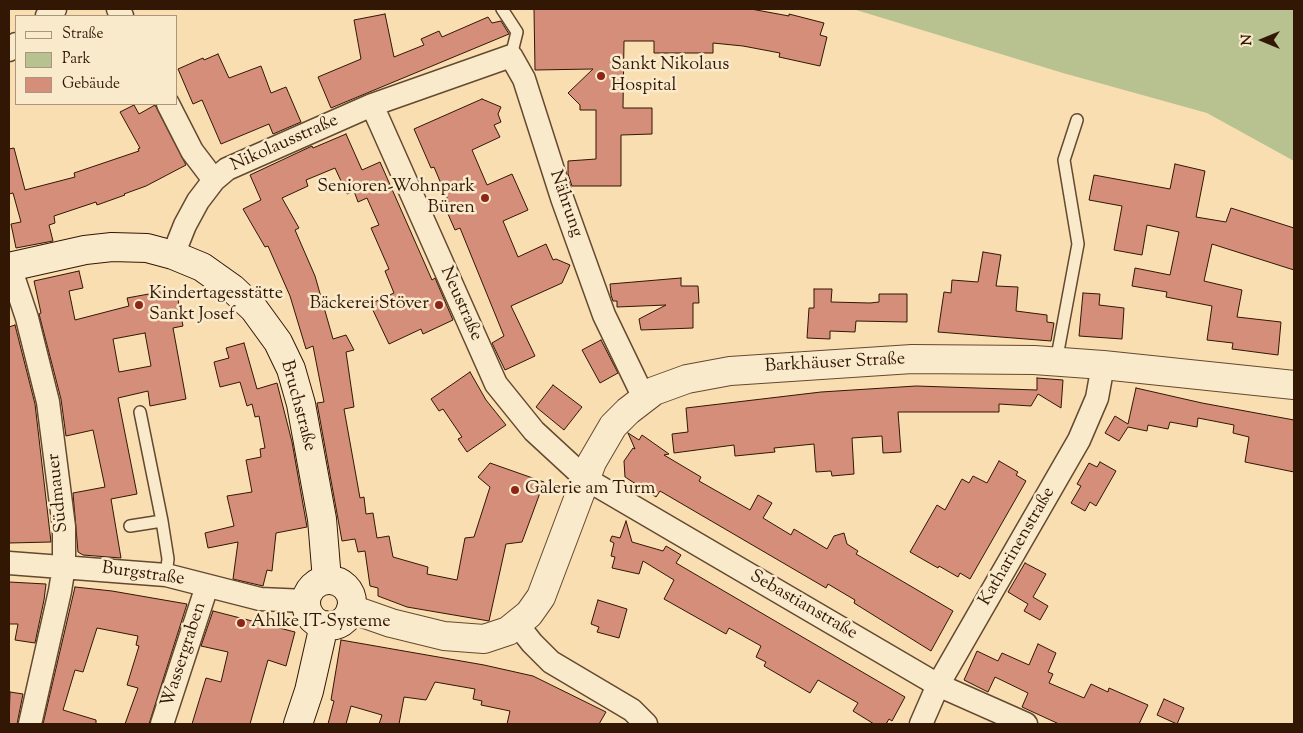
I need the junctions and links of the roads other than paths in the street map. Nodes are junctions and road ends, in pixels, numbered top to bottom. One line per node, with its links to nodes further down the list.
1 (502, 9): 2 (lane)
2 (511, 56): 4 (street, Nikolausstraße); 12 (street, Nährung)
3 (169, 105): 6 (street)
4 (372, 105): 6 (street, Nikolausstraße); 14 (street, Neustraße)
5 (1077, 120): 9 (lane)
6 (214, 180): 7 (street, Nikolausstraße)
7 (173, 255): 8 (street); 20 (street, Bruchstraße)
8 (9, 266): 18 (street, Südmauer)
9 (1056, 362): 10 (street, Barkhäuser Straße); 12 (street, Barkhäuser Straße)
10 (1103, 364): 11 (street, Barkhäuser Straße); 26 (street, Katharinenstraße)
11 (1294, 385)
12 (644, 398): 14 (street, Barkhäuser Straße)
13 (140, 412): 15 (lane)
14 (586, 479): 24 (street, Barkhäuser Straße); 26 (street, Sebastianstraße)
15 (162, 521): 16 (lane); 19 (lane)
16 (130, 526)
17 (9, 562): 18 (street, Burgstraße)
18 (64, 566): 19 (street, Burgstraße); 27 (street, Südmauer)
19 (166, 575): 21 (street, Burgstraße)
20 (327, 580): 22 (street); 23 (street)
21 (207, 586): 22 (street, Burgstraße); 28 (street, Wassergraben)
22 (306, 601): 25 (street)
23 (351, 608): 24 (street); 25 (street)
24 (518, 624): 30 (street)
25 (324, 625): 29 (street)
26 (938, 685): 31 (street, Katharinenstraße); 32 (street, Sebastianstraße)
27 (30, 724)
28 (162, 724)
29 (298, 724)
30 (646, 724)
31 (921, 724)
32 (1026, 724)

